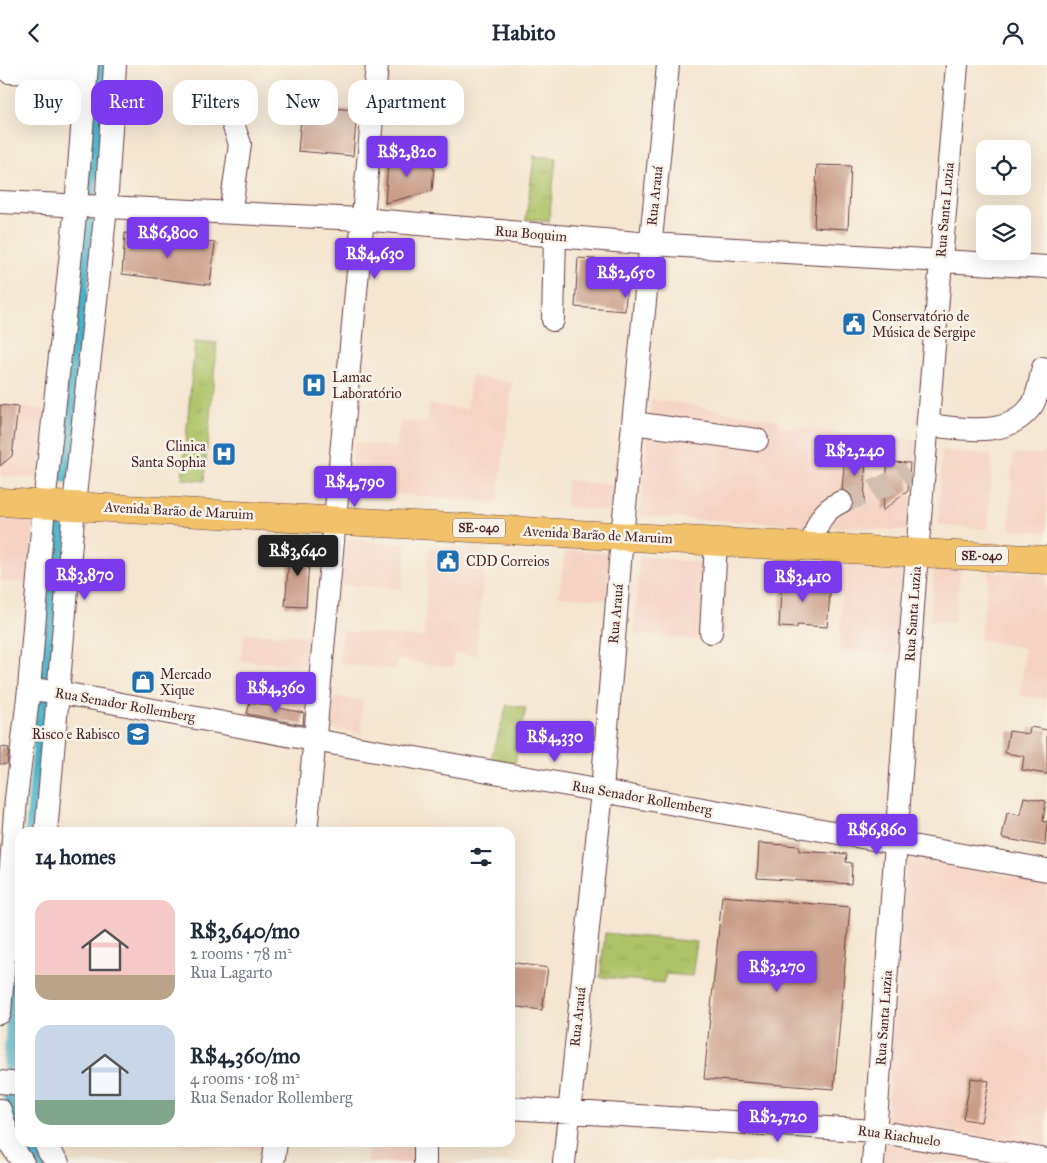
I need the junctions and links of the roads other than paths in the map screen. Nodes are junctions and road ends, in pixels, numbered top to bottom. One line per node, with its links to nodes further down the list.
1 (3, 65): 6 (street)
2 (115, 65): 9 (street)
3 (377, 65): 11 (street)
4 (668, 65): 13 (street, Rua Arauá)
5 (958, 65): 14 (street, Rua Santa Luzia)
6 (86, 70): 9 (street)
7 (233, 125): 10 (street)
8 (0, 202): 9 (street, Rua Boquim)
9 (90, 207): 10 (street, Rua Boquim); 21 (street); 22 (street)
10 (233, 213): 11 (street, Rua Boquim)
11 (361, 219): 12 (street, Rua Boquim); 25 (street)
12 (555, 236): 13 (street, Rua Boquim); 16 (street)
13 (650, 244): 14 (street, Rua Boquim); 18 (street, Rua Arauá)
14 (941, 261): 15 (street, Rua Boquim); 19 (street, Rua Santa Luzia)
15 (1047, 267)
16 (553, 321)
17 (1043, 368): 19 (street)
18 (634, 423): 20 (street); 26 (street, Rua Arauá)
19 (928, 425): 29 (street, Rua Santa Luzia)
20 (758, 441)
21 (44, 500): 22 (main road, Avenida Barão de Maruim); 23 (main road, Avenida Barão de Maruim); 32 (street)
22 (75, 501): 25 (main road, Avenida Barão de Maruim / SE-040); 32 (street)
23 (0, 502)
24 (841, 502): 28 (street)
25 (335, 519): 26 (main road, Avenida Barão de Maruim / SE-040); 33 (street)
26 (622, 537): 27 (main road, Avenida Barão de Maruim / SE-040); 34 (street, Rua Arauá)
27 (716, 541): 28 (main road, Avenida Barão de Maruim / SE-040); 31 (street)
28 (811, 546): 29 (main road, Avenida Barão de Maruim / SE-040)
29 (917, 552): 30 (main road, Avenida Barão de Maruim / SE-040); 38 (street, Rua Santa Luzia)
30 (1047, 560)
31 (711, 632)
32 (44, 690): 33 (street, Rua Senador Rollemberg); 35 (street); 36 (street)
33 (314, 740): 34 (street, Rua Senador Rollemberg); 37 (street)
34 (602, 791): 38 (street, Rua Senador Rollemberg); 43 (street, Rua Arauá)
35 (8, 798): 40 (street)
36 (46, 827)
37 (307, 827)
38 (897, 843): 39 (street, Rua Senador Rollemberg); 44 (street, Rua Santa Luzia)
39 (1047, 870)
40 (0, 1013)
41 (515, 1108): 43 (street, Rua Riachuelo)
42 (0, 1110): 49 (street)
43 (568, 1110): 44 (street, Rua Riachuelo); 53 (street, Rua Arauá)
44 (875, 1131): 48 (street, Rua Riachuelo); 54 (street, Rua Santa Luzia)
45 (47, 1147): 50 (street)
46 (275, 1147): 51 (street)
47 (425, 1147): 52 (street)
48 (1047, 1160)
49 (23, 1163)
50 (58, 1163)
51 (273, 1163)
52 (424, 1163)
53 (564, 1163)
54 (873, 1163)

